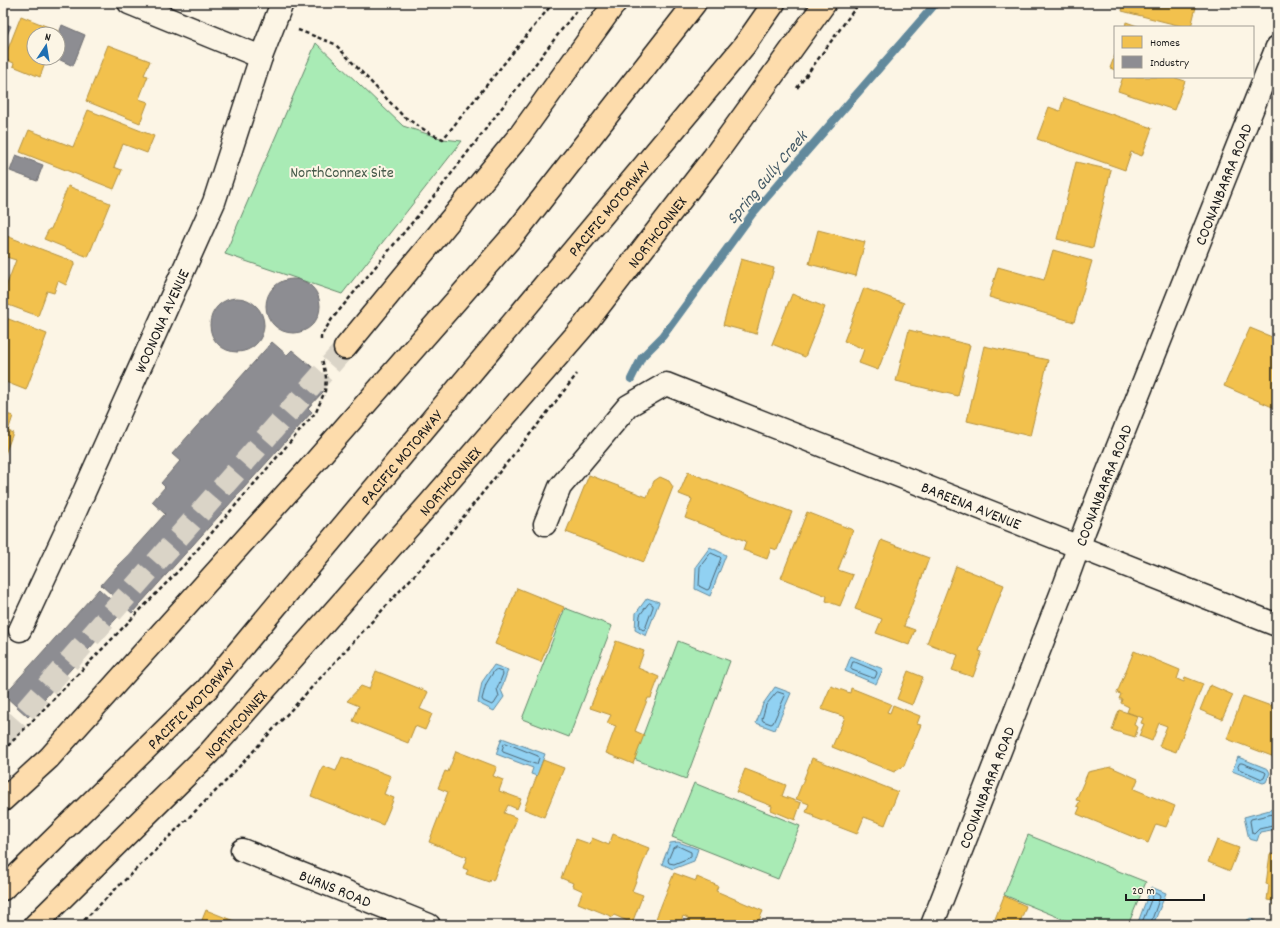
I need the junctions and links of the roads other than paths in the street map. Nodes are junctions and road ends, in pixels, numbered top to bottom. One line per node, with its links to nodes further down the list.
1 (129, 3): 8 (street)
2 (615, 3): 9 (highway)
3 (695, 3): 14 (highway)
4 (774, 3): 16 (highway, PACIFIC MOTORWAY)
5 (825, 3): 17 (highway, NORTHCONNEX)
6 (279, 12): 8 (street, WOONONA AVENUE)
7 (1277, 47): 11 (street, COONANBARRA ROAD)
8 (261, 57): 13 (street, WOONONA AVENUE)
9 (345, 348)
10 (545, 524): 11 (street, BAREENA AVENUE)
11 (1079, 546): 12 (street, BAREENA AVENUE); 19 (street, COONANBARRA ROAD)
12 (1277, 625)
13 (20, 630)
14 (3, 800)
15 (242, 850): 18 (street, BURNS ROAD)
16 (3, 889)
17 (35, 925)
18 (429, 925)
19 (932, 925)

